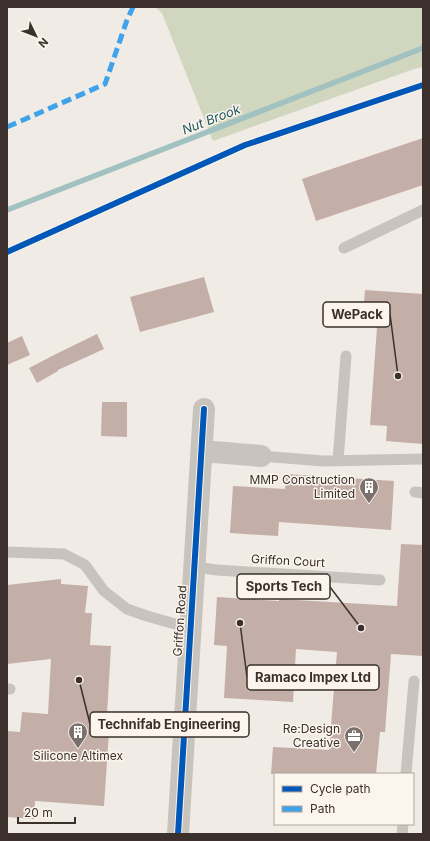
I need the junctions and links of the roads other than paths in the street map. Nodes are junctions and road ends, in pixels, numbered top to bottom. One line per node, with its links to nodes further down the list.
1 (423, 210): 2 (lane)
2 (344, 248)
3 (346, 356): 8 (lane)
4 (204, 409): 5 (street, Griffon Road)
5 (202, 451): 6 (street); 10 (street, Griffon Road)
6 (261, 456): 8 (lane)
7 (423, 459): 8 (lane)
8 (338, 460)
9 (7, 552): 12 (lane)
10 (195, 567): 11 (lane, Griffon Court); 12 (street, Griffon Road)
11 (380, 580)
12 (191, 623): 15 (street, Griffon Road)
13 (414, 681): 14 (lane)
14 (406, 773)
15 (178, 834)

